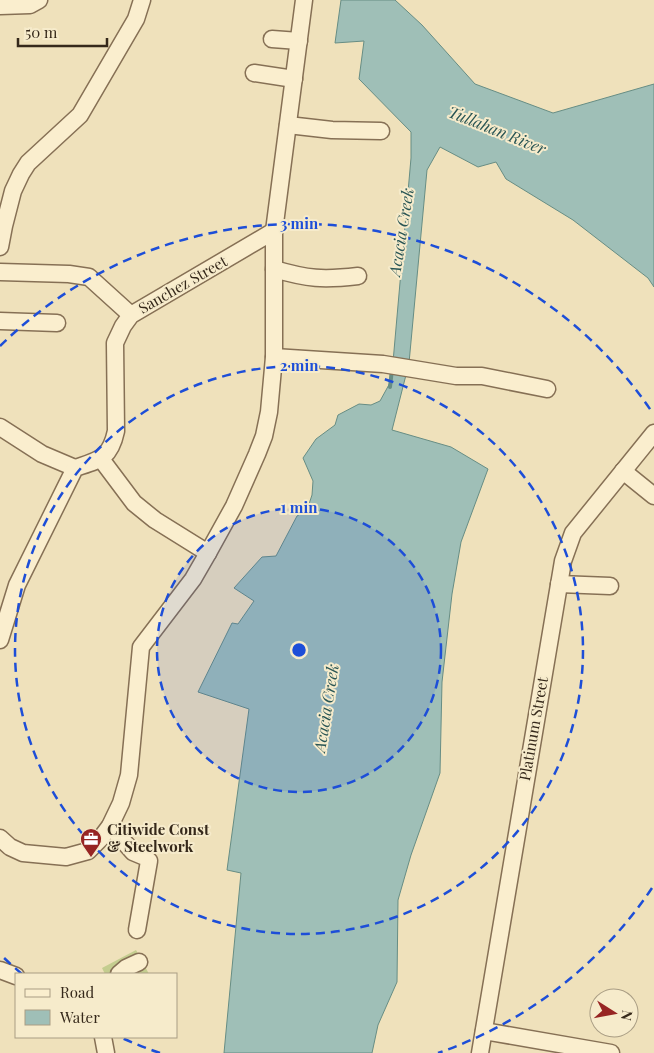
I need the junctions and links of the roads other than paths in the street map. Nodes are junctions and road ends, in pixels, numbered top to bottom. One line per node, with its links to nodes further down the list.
1 (39, 0): 4 (street)
2 (142, 0): 11 (street)
3 (304, 0): 6 (street)
4 (0, 6)
5 (272, 39): 6 (street)
6 (299, 41): 8 (street)
7 (254, 73): 8 (street)
8 (294, 79): 9 (street)
9 (288, 125): 10 (street); 12 (street)
10 (381, 131)
11 (2, 226): 13 (street)
12 (274, 232): 14 (street); 17 (street, Sanchez Street)
13 (0, 247)
14 (274, 270): 16 (street); 20 (street)
15 (0, 272): 17 (street)
16 (358, 276)
17 (131, 315): 24 (street, Sanchez Street)
18 (0, 321): 19 (street)
19 (57, 323)
20 (274, 358): 21 (street); 28 (street)
21 (547, 389)
22 (0, 427): 25 (street)
23 (654, 433): 26 (street, Platinum Street)
24 (101, 459): 25 (street); 28 (street)
25 (75, 468): 31 (street)
26 (623, 471): 27 (street); 29 (street, Platinum Street)
27 (654, 496)
28 (208, 553): 32 (street)
29 (559, 584): 30 (street); 39 (street, Platinum Street)
30 (610, 586)
31 (0, 640)
32 (110, 826): 33 (street); 34 (street)
33 (0, 838)
34 (137, 930)
35 (139, 962): 37 (street)
36 (0, 970): 38 (street)
37 (120, 973)
38 (15, 976)
39 (484, 1031): 42 (street, Platinum Street); 43 (street)
40 (103, 1038): 41 (street)
41 (106, 1053)
42 (480, 1053)
43 (609, 1053)

